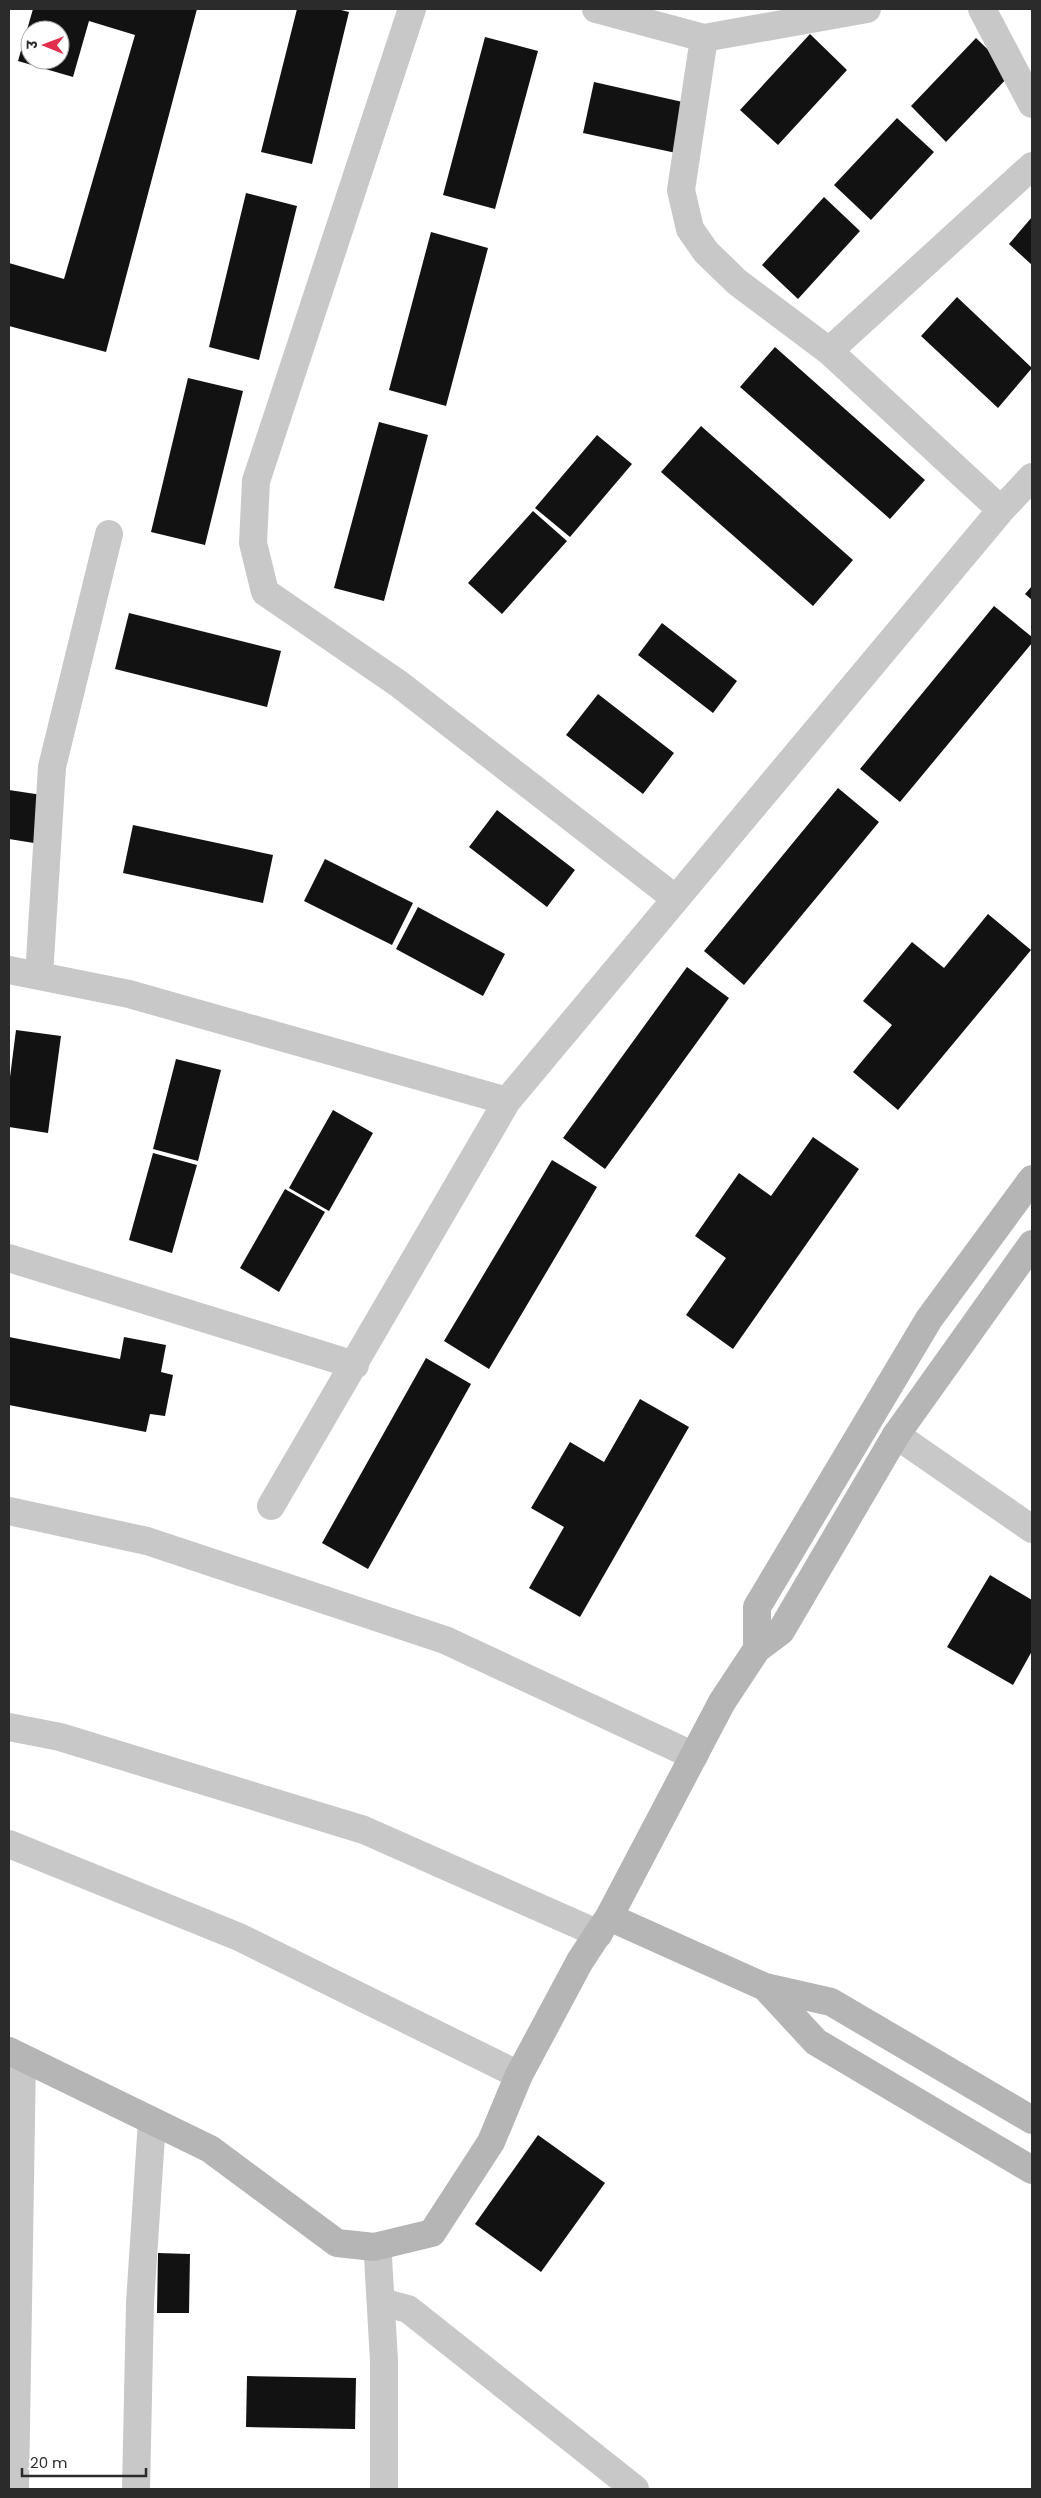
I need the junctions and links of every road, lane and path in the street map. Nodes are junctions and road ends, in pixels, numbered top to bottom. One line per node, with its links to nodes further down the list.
1 (412, 9): 12 (street)
2 (596, 9): 5 (street)
3 (867, 9): 5 (street)
4 (982, 9): 6 (street)
5 (704, 38): 8 (street)
6 (1032, 104)
7 (1032, 166): 8 (street)
8 (829, 351): 10 (street)
9 (1032, 477): 10 (street)
10 (1001, 510): 12 (street)
11 (109, 534): 14 (street)
12 (676, 899): 15 (street)
13 (9, 970): 14 (street)
14 (39, 976): 15 (street)
15 (507, 1102): 19 (street)
16 (1032, 1179): 21 (street)
17 (1032, 1244): 20 (street)
18 (9, 1258): 19 (street)
19 (355, 1365): 23 (street)
20 (896, 1435): 22 (street); 25 (street)
21 (838, 1472): 22 (street); 26 (street)
22 (864, 1489): 26 (street)
23 (271, 1506)
24 (9, 1511): 28 (street)
25 (1032, 1529)
26 (757, 1649): 28 (street)
27 (9, 1727): 30 (street)
28 (694, 1756): 30 (street)
29 (9, 1844): 33 (street)
30 (604, 1925): 31 (street); 33 (street)
31 (764, 1987): 34 (street); 36 (street)
32 (16, 2055): 35 (street); 39 (street)
33 (519, 2075): 37 (street)
34 (1032, 2120)
35 (152, 2121): 37 (street); 40 (street)
36 (1032, 2170)
37 (374, 2247): 38 (street)
38 (381, 2302): 41 (street); 42 (street)
39 (15, 2489)
40 (136, 2489)
41 (384, 2489)
42 (635, 2489)

